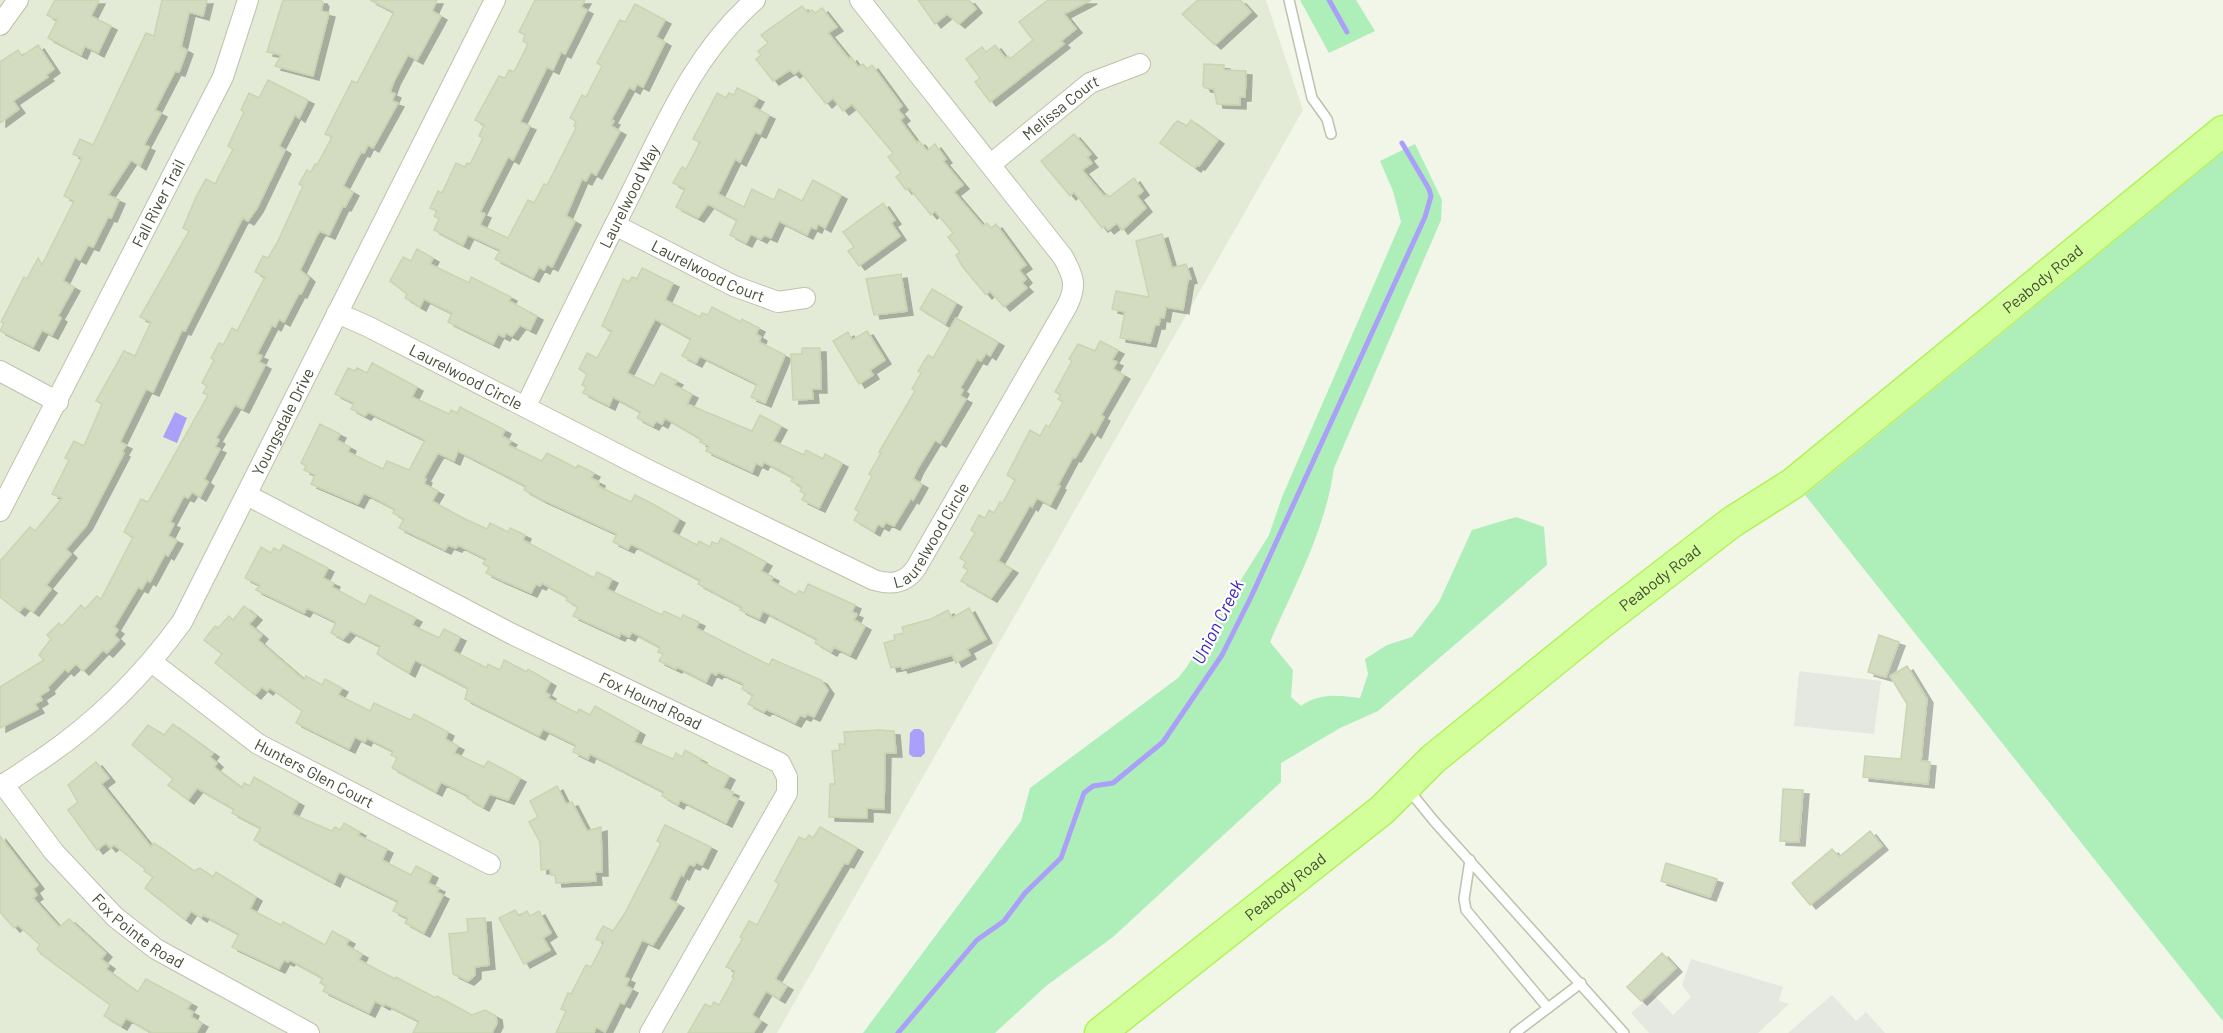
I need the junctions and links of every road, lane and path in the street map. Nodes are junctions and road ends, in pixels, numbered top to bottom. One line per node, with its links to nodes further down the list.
1 (18, 0): 7 (street)
2 (248, 0): 16 (street, Fall River Trail)
3 (495, 0): 14 (street, Youngsdale Drive)
4 (755, 0): 12 (street, Laurelwood Way)
5 (860, 0): 11 (street, Laurelwood Circle)
6 (1289, 0): 10 (lane)
7 (0, 25)
8 (1140, 64): 11 (street, Melissa Court)
9 (2223, 131): 22 (main road, Peabody Road)
10 (1331, 134)
11 (991, 164): 17 (street, Laurelwood Circle)
12 (615, 225): 13 (street, Laurelwood Court); 17 (street, Laurelwood Way)
13 (805, 298)
14 (337, 313): 17 (street, Laurelwood Circle); 18 (street, Youngsdale Drive)
15 (0, 372): 16 (street)
16 (58, 402): 19 (street, Fall River Trail)
17 (526, 406)
18 (248, 495): 20 (street, Youngsdale Drive); 28 (street, Fox Hound Road)
19 (0, 511)
20 (153, 663): 21 (street, Youngsdale Drive); 24 (street, Hunters Glen Court)
21 (2, 785): 27 (street, Fox Pointe Road)
22 (1407, 787): 23 (lane); 29 (main road, Peabody Road)
23 (1470, 860): 25 (lane); 26 (lane)
24 (490, 864)
25 (1581, 983): 26 (lane); 31 (lane)
26 (1548, 1008): 30 (lane)
27 (309, 1033)
28 (650, 1033)
29 (1100, 1033)
30 (1515, 1033)
31 (1624, 1033)

